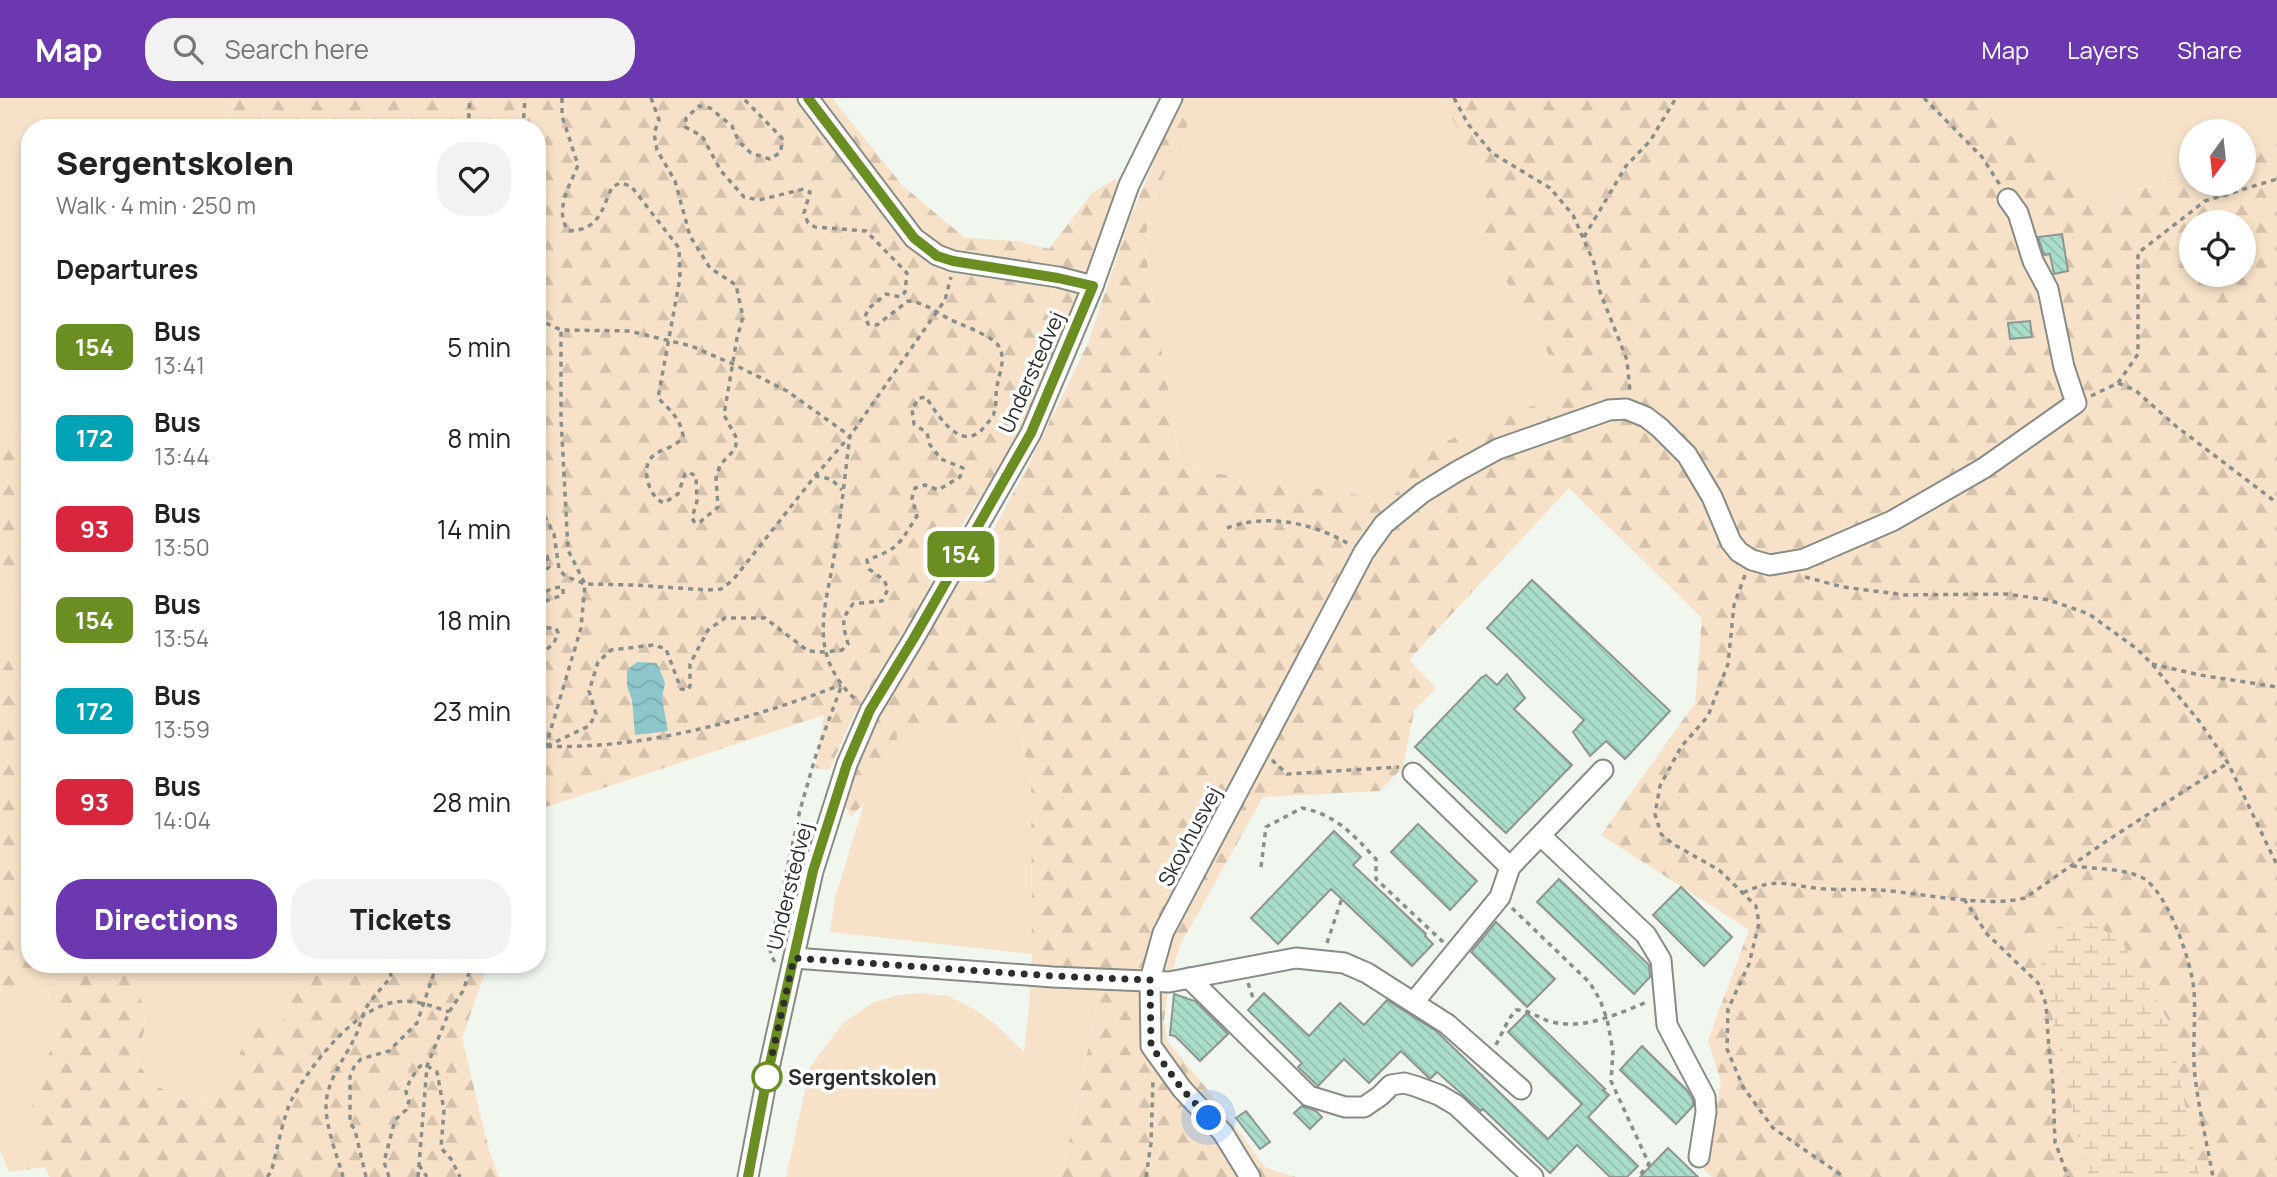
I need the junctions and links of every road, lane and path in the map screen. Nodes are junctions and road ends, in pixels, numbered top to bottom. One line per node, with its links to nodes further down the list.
1 (470, 98): 11 (path)
2 (525, 98): 12 (path)
3 (562, 98): 21 (path)
4 (651, 98): 22 (path)
5 (743, 98): 18 (path)
6 (808, 98): 16 (street, Understedvej)
7 (1172, 98): 17 (street, Understedvej)
8 (1454, 98): 15 (path)
9 (1676, 98): 15 (path)
10 (1924, 98): 14 (path)
11 (469, 119)
12 (524, 119)
13 (2277, 179): 23 (path)
14 (2008, 199): 24 (street)
15 (1584, 237): 25 (path)
16 (953, 261): 17 (street, Understedvej); 18 (path)
17 (1093, 286): 43 (street, Understedvej)
18 (936, 312): 26 (path); 39 (path)
19 (546, 323): 20 (path)
20 (561, 330): 21 (path); 34 (path)
21 (667, 341): 22 (path); 22 (path)
22 (733, 364): 26 (path)
23 (2118, 383): 24 (path); 29 (path)
24 (2076, 403): 33 (street)
25 (1626, 409): 32 (street, Skovhusvej); 33 (street)
26 (850, 436): 27 (path); 28 (path)
27 (815, 475): 28 (path); 34 (path)
28 (842, 490): 39 (path)
29 (2277, 503)
30 (546, 519): 34 (path)
31 (1227, 528): 32 (path)
32 (1364, 552): 45 (street, Skovhusvej)
33 (1761, 563): 40 (path); 55 (path)
34 (584, 584): 44 (path)
35 (546, 592): 36 (path)
36 (546, 601)
37 (546, 628): 38 (path)
38 (546, 650)
39 (825, 652): 41 (path); 44 (path)
40 (2152, 664): 42 (path); 47 (path)
41 (841, 685): 43 (path); 44 (path); 66 (path)
42 (2277, 687)
43 (870, 710): 60 (street, Understedvej)
44 (548, 746): 46 (path)
45 (1261, 749): 48 (path); 67 (street, Skovhusvej)
46 (546, 751)
47 (2228, 763): 51 (path); 52 (path)
48 (1408, 770): 54 (street)
49 (1603, 770): 50 (street)
50 (1541, 836): 54 (street); 68 (street)
51 (2277, 865)
52 (2070, 866): 58 (path); 94 (path)
53 (1261, 867): 59 (path)
54 (1510, 867): 56 (street)
55 (1743, 893): 58 (path); 92 (path)
56 (1500, 897): 59 (street); 73 (path)
57 (1342, 898): 61 (path)
58 (1964, 899): 93 (path)
59 (1454, 953): 69 (street)
60 (794, 958): 66 (street, Understedvej); 67 (street)
61 (1322, 960): 65 (street); 69 (street)
62 (391, 973): 72 (path)
63 (434, 973): 70 (path)
64 (469, 973): 71 (path)
65 (1189, 978): 67 (street); 90 (street)
66 (790, 979): 87 (street, Understedvej)
67 (1160, 981): 74 (street, Skovhusvej)
68 (1665, 994): 73 (path); 78 (street)
69 (1414, 1002): 75 (street)
70 (425, 1003): 71 (path); 72 (path); 82 (path)
71 (449, 1012): 76 (path)
72 (363, 1017): 80 (path); 81 (path)
73 (1607, 1019): 75 (path); 91 (path)
74 (1151, 1046): 88 (path); 89 (street)
75 (1488, 1059): 77 (street)
76 (427, 1066): 79 (path); 83 (path); 86 (path)
77 (1521, 1089)
78 (1699, 1157)
79 (419, 1165): 84 (path); 85 (path)
80 (268, 1177)
81 (344, 1177)
82 (366, 1177)
83 (389, 1177)
84 (418, 1177)
85 (427, 1177)
86 (460, 1177)
87 (748, 1177)
88 (1146, 1177)
89 (1250, 1177)
90 (1533, 1177)
91 (1638, 1177)
92 (1844, 1177)
93 (2068, 1177)
94 (2213, 1177)

